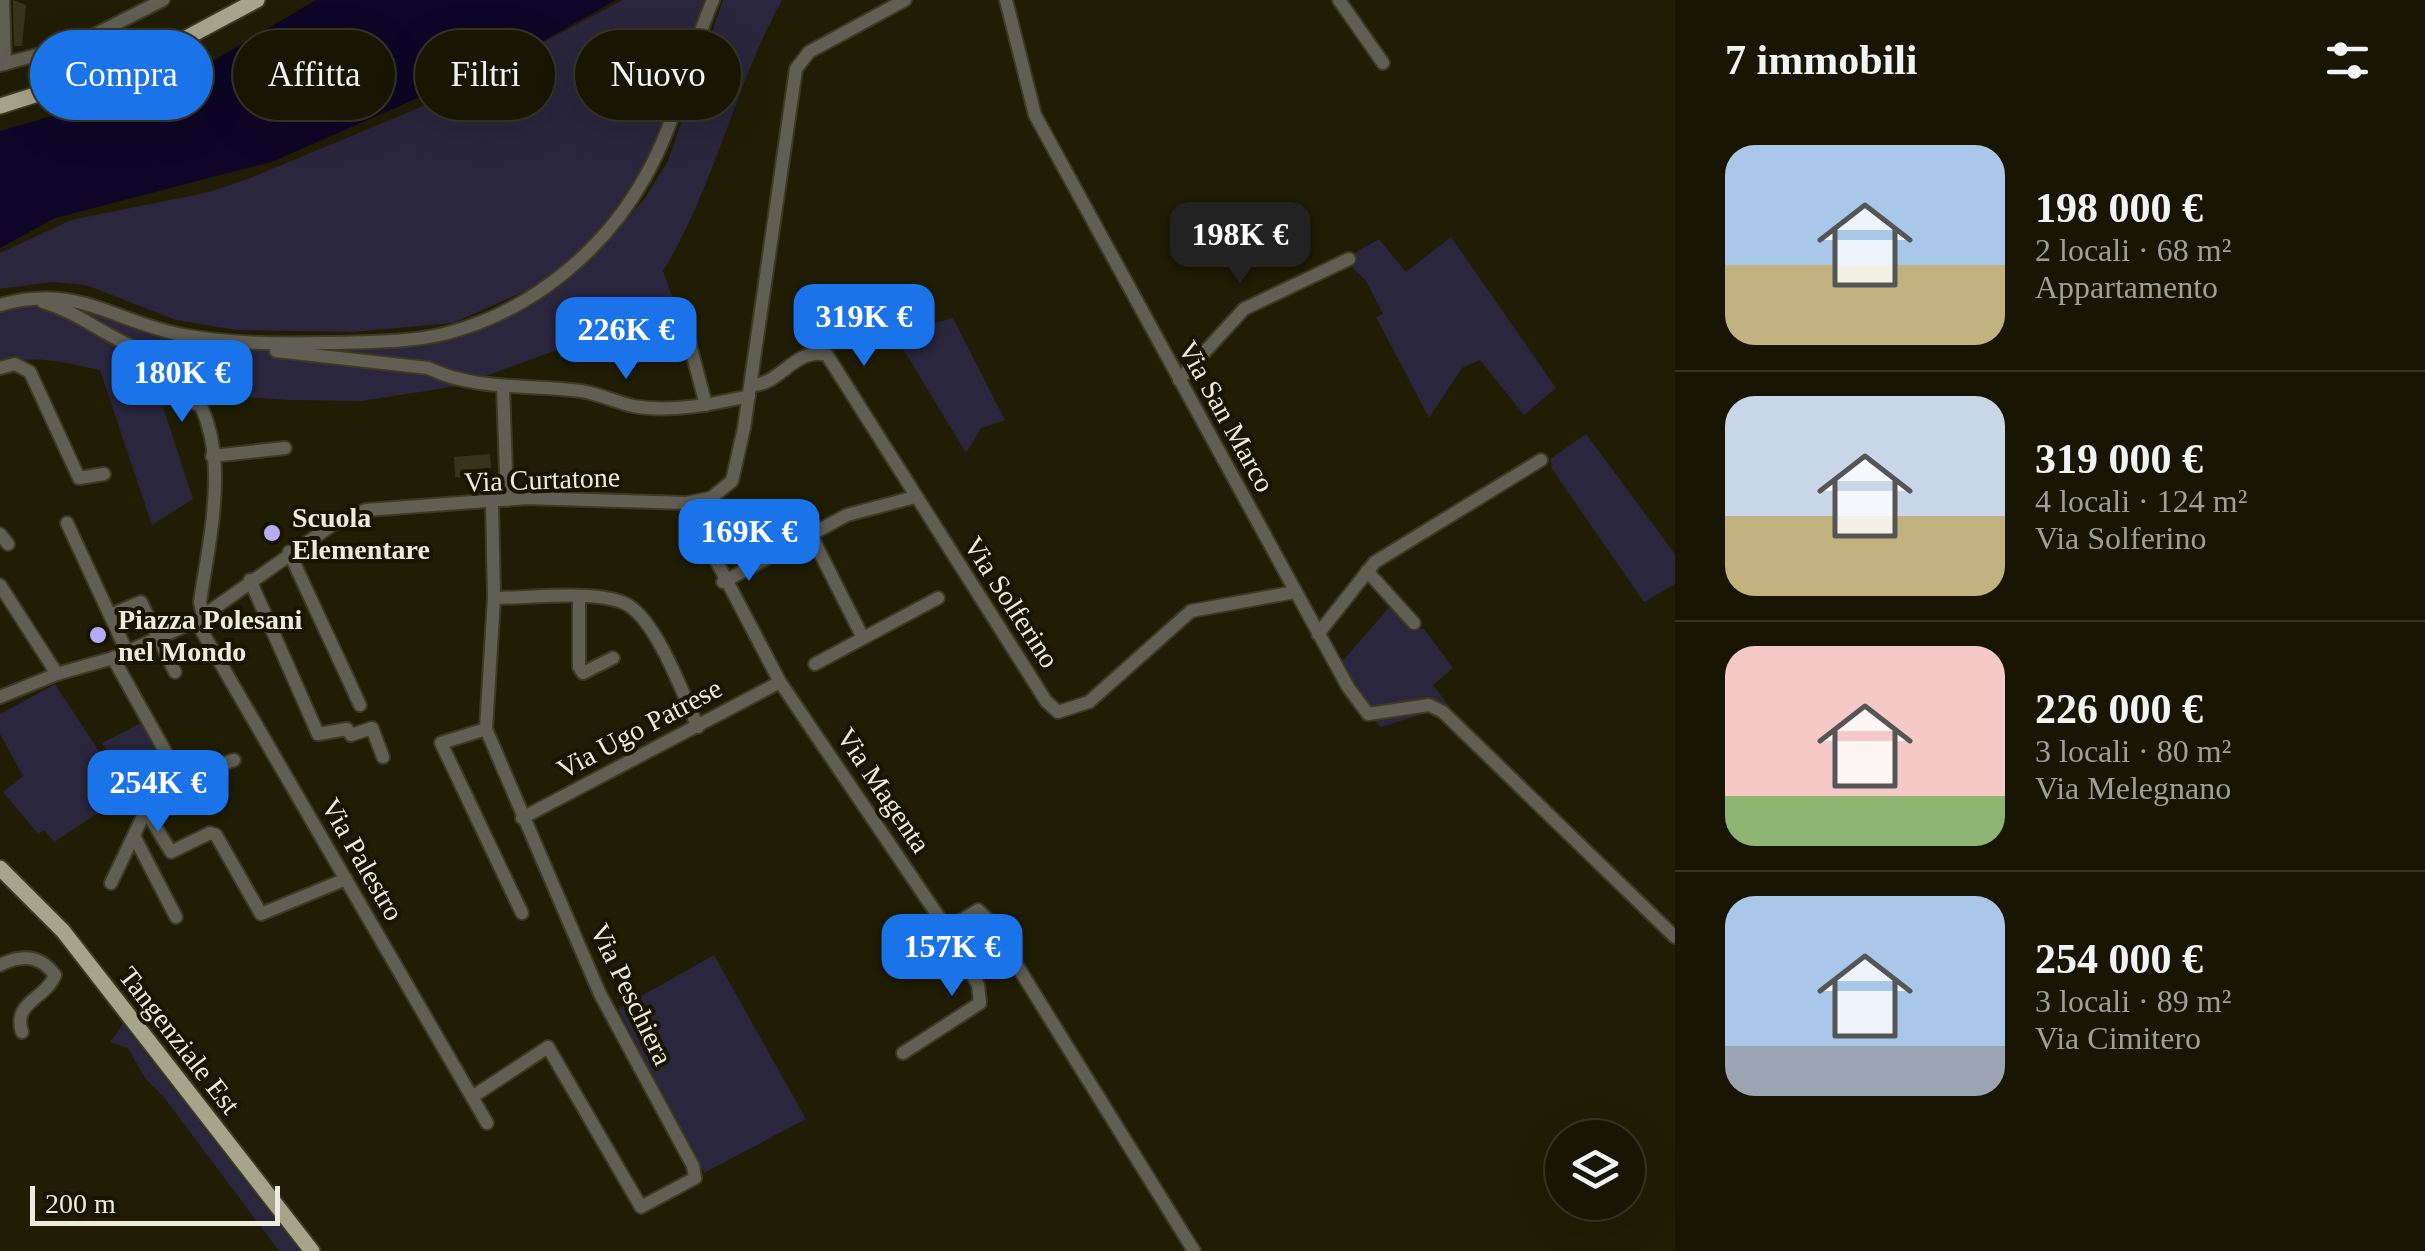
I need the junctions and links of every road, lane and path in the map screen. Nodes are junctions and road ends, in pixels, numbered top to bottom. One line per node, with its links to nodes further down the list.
1 (3, 0): 9 (street)
2 (163, 0): 9 (street)
3 (257, 0): 10 (main road)
4 (713, 0): 15 (street)
5 (905, 0): 19 (street, Via Curtatone)
6 (1006, 0): 17 (street, Via San Marco)
7 (1339, 0): 8 (street)
8 (1383, 64)
9 (3, 65)
10 (0, 106)
11 (1349, 259): 17 (street)
12 (31, 298): 13 (street); 15 (street); 22 (street)
13 (0, 304)
14 (680, 307): 20 (street)
15 (255, 344): 18 (street)
16 (0, 368): 24 (street)
17 (1179, 380): 35 (street, Via San Marco)
18 (503, 386): 20 (street); 26 (street, Via Peschiera)
19 (750, 391): 20 (street); 25 (street, Via Solferino); 27 (street, Via Curtatone)
20 (706, 405)
21 (285, 448): 22 (street)
22 (212, 456): 40 (street)
23 (1541, 460): 31 (street)
24 (104, 474)
25 (915, 497): 29 (street); 35 (street, Via Solferino)
26 (500, 501): 27 (street, Via Curtatone); 30 (street, Via Curtatone); 36 (street, Via Peschiera)
27 (686, 503): 33 (street, Via Magenta)
28 (67, 523): 39 (street)
29 (810, 533): 33 (street); 43 (street)
30 (290, 552): 32 (street, Via Curtatone); 53 (street)
31 (1367, 571): 41 (street); 42 (street)
32 (250, 580): 40 (street, Via Curtatone); 56 (street)
33 (723, 582): 51 (street, Via Magenta)
34 (0, 585): 50 (street)
35 (1295, 592): 42 (street, Via San Marco)
36 (494, 598): 37 (street); 55 (street, Via Peschiera)
37 (579, 598): 47 (street); 54 (street)
38 (938, 598): 43 (street)
39 (110, 615): 44 (street); 45 (street)
40 (199, 618): 44 (street, Via Curtatone); 63 (street, Via Palestro)
41 (1414, 623)
42 (1318, 634): 68 (street, Via San Marco)
43 (863, 638): 48 (street)
44 (158, 640): 45 (street, Via Curtatone); 49 (street)
45 (128, 652): 46 (street, Via Curtatone)
46 (112, 658): 50 (street, Via Curtatone); 58 (street)
47 (613, 658)
48 (814, 664)
49 (176, 672)
50 (57, 674): 52 (street, Via Curtatone)
51 (780, 682): 54 (street, Via Ugo Patrese); 67 (street, Via Magenta)
52 (0, 697)
53 (360, 705)
54 (698, 727): 60 (street, Via Ugo Patrese)
55 (486, 729): 60 (street, Via Peschiera); 65 (street)
56 (383, 756)
57 (234, 760): 58 (street)
58 (166, 768): 59 (street)
59 (146, 811): 61 (street); 63 (street)
60 (522, 818): 72 (street, Via Peschiera)
61 (134, 836): 64 (street); 66 (street)
62 (0, 868): 74 (main road, Tangenziale Est)
63 (346, 879): 72 (street, Via Palestro)
64 (111, 882)
65 (522, 913)
66 (176, 917)
67 (947, 929): 71 (street, Via Magenta); 75 (street)
68 (1675, 937)
69 (0, 965): 70 (street)
70 (22, 1032)
71 (903, 1053)
72 (472, 1097): 73 (street, Via Palestro)
73 (487, 1123)
74 (312, 1251)
75 (1194, 1251)

